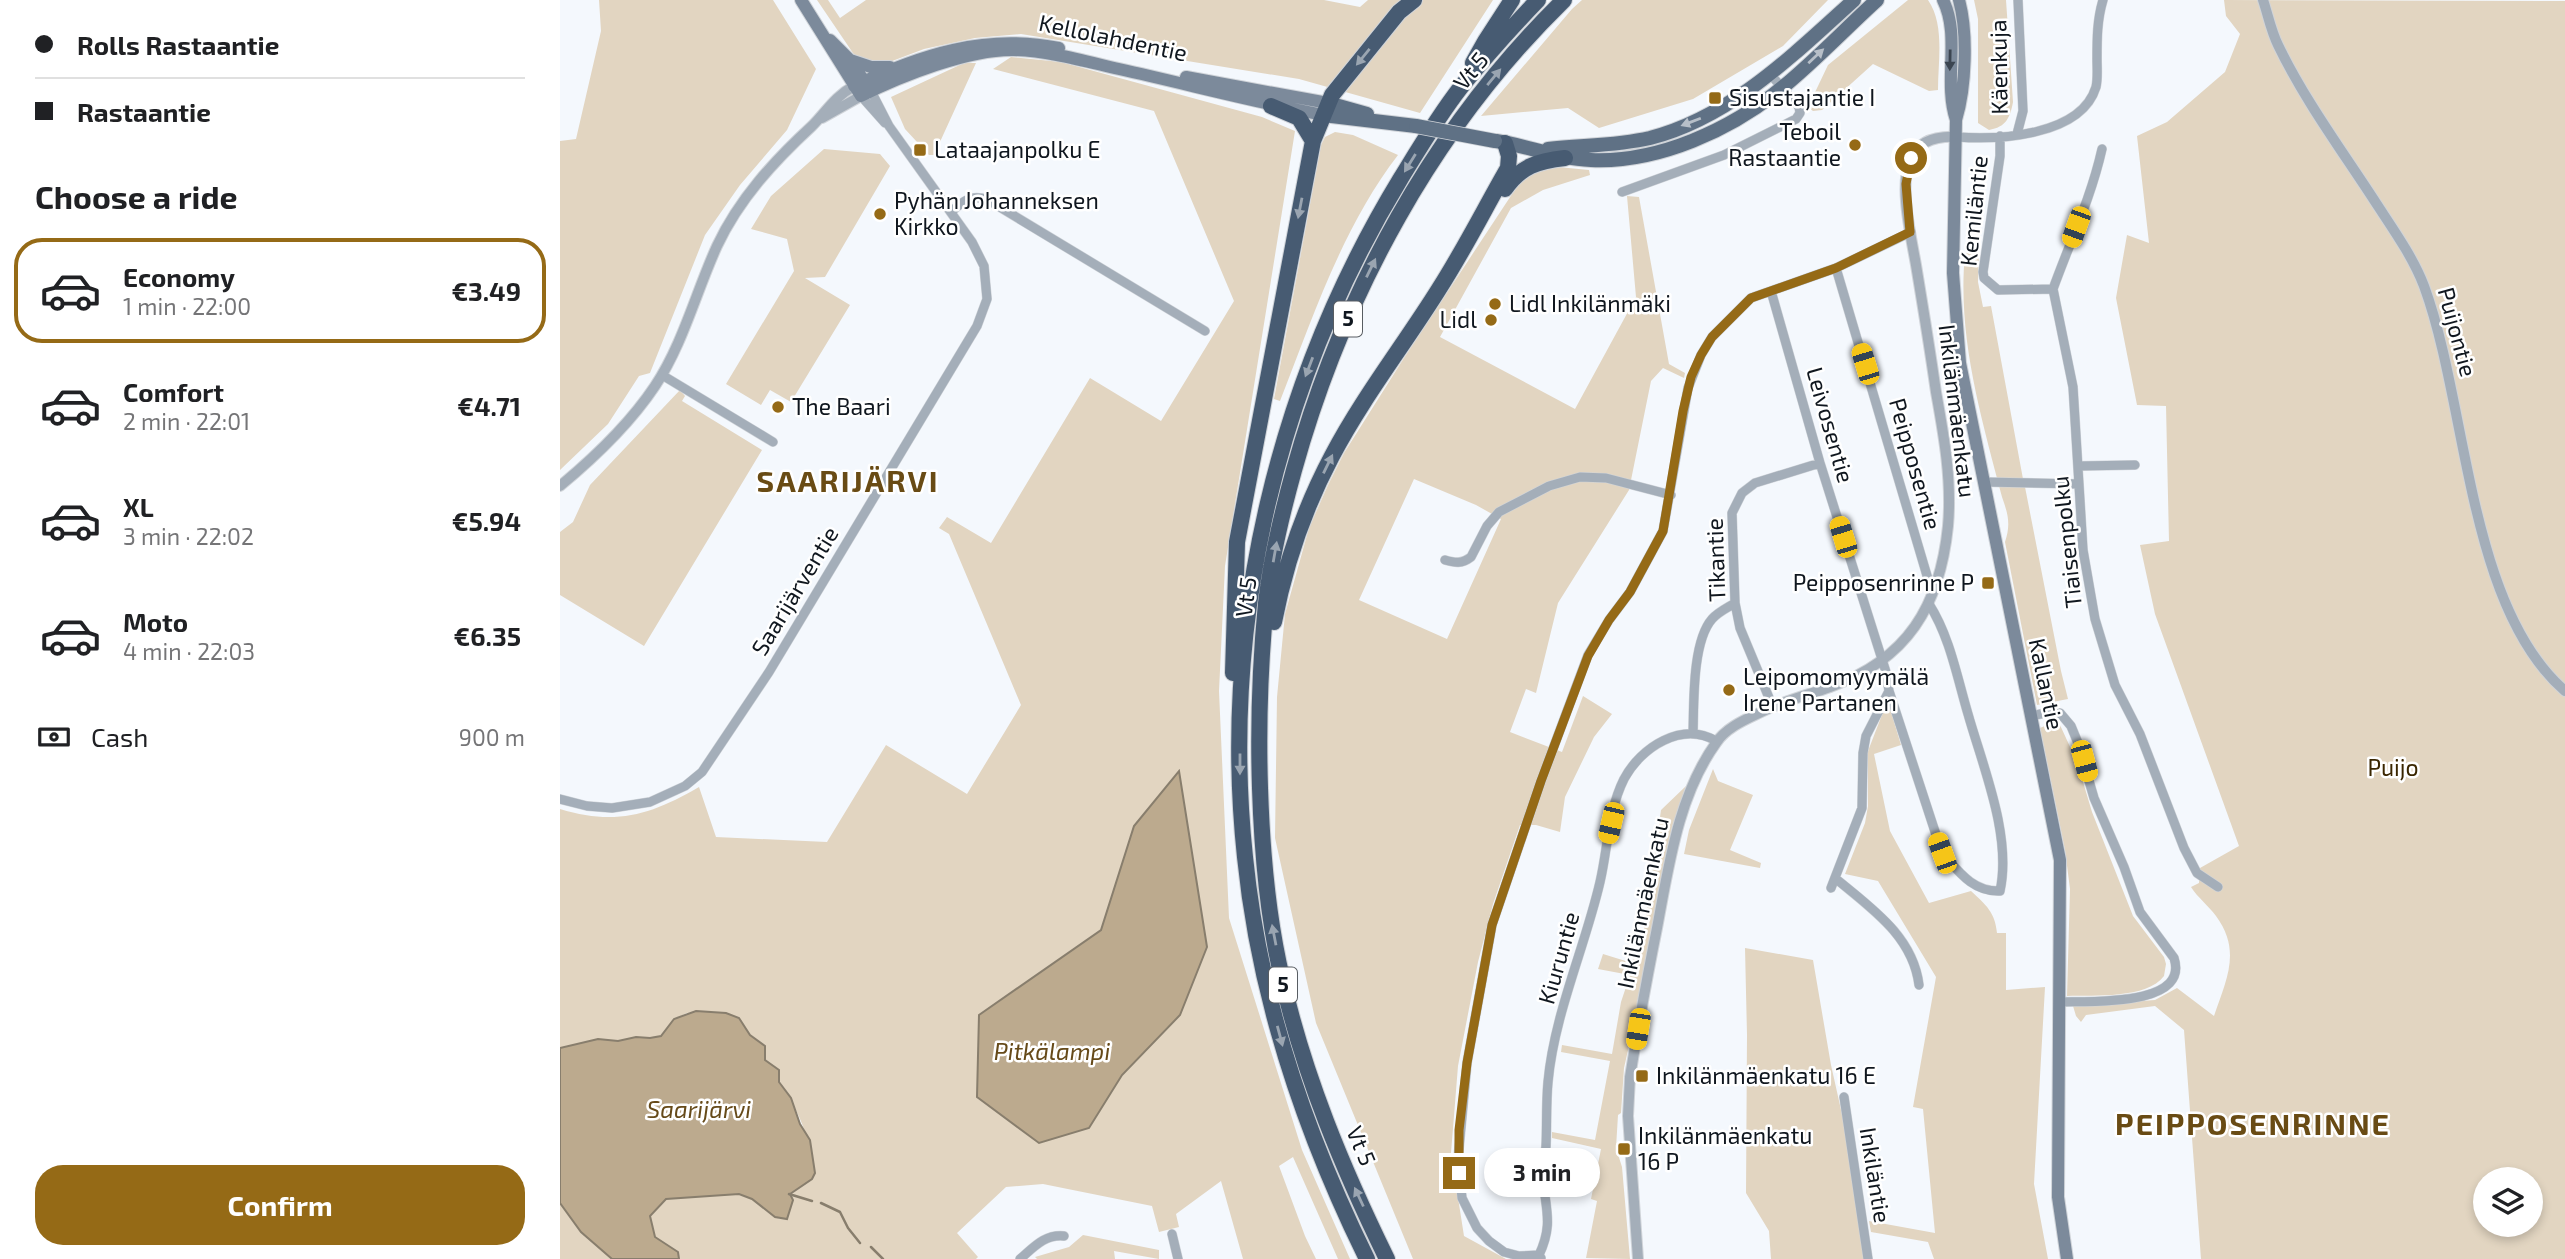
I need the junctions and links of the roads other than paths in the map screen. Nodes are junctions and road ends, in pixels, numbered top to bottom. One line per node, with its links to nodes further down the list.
1 (801, 0): 13 (main road)
2 (1414, 0): 21 (highway, one-way to 21)
3 (1512, 0): 17 (highway)
4 (1538, 0): 17 (highway, Vt 5 / 5)
5 (1563, 0): 55 (highway, Vt 5 / 5, one-way to 5)
6 (1854, 0): 16 (main road, Kellolahdentie)
7 (1878, 0): 19 (main road, Kellolahdentie, one-way to 7)
8 (1943, 0): 22 (main road, Kallantie, one-way to 22)
9 (1959, 0): 22 (main road, Kallantie)
10 (2018, 0): 23 (street, Käenkuja)
11 (2103, 0): 23 (street)
12 (2263, 0): 54 (street, Puijontie)
13 (824, 36): 14 (main road); 18 (main road)
14 (850, 60): 15 (main road); 18 (main road)
15 (894, 67): 18 (main road, Kellolahdentie); 21 (main road, Kellolahdentie)
16 (1770, 75): 19 (street); 29 (main road, Kellolahdentie, one-way to 29)
17 (1461, 86): 56 (highway, Vt 5 / 5, one-way to 56)
18 (862, 88): 20 (main road, Kellolahdentie); 32 (street, Saarijärventie); 39 (street, Kellolahdentie)
19 (1782, 88): 30 (main road, Kellolahdentie); 31 (street)
20 (1271, 106): 21 (main road, Kellolahdentie); 26 (highway)
21 (1325, 109): 26 (highway); 27 (main road, Kellolahdentie, bridge)
22 (1956, 120): 25 (main road, Kallantie)
23 (2017, 134): 24 (street)
24 (2000, 136): 25 (street); 36 (street, Kemiläntie)
25 (1956, 137): 33 (street, Inkilänmäenkatu); 44 (main road, Kallantie)
26 (1313, 141): 56 (highway, one-way to 56)
27 (1500, 142): 29 (main road, Kellolahdentie); 35 (highway)
28 (2102, 149): 36 (street)
29 (1543, 150): 30 (main road, Kellolahdentie)
30 (1565, 158): 35 (highway)
31 (1622, 192)
32 (951, 212): 38 (street); 61 (street, Saarijärventie)
33 (1910, 232): 34 (street); 49 (street, Inkilänmäenkatu)
34 (1836, 268): 37 (street); 49 (street, Peipposentie)
35 (1441, 287): 55 (highway, one-way to 35)
36 (2053, 289): 43 (street, Tiaisenpolku)
37 (1771, 291): 41 (street, Leivosentie); 47 (street)
38 (1205, 331)
39 (662, 374): 40 (street); 46 (street, Kellolahdentie)
40 (772, 442)
41 (1820, 463): 50 (street, Tikantie); 52 (street, Leivosentie)
42 (2136, 465): 43 (street)
43 (2079, 466): 45 (street, Tiaisenpolku)
44 (1984, 482): 45 (street); 58 (main road, Kallantie)
45 (2079, 484): 63 (street, Tiaisenpolku)
46 (560, 486)
47 (1671, 495): 48 (street); 70 (street)
48 (1445, 560)
49 (1934, 590): 51 (street, Inkilänmäenkatu)
50 (1735, 603): 57 (street, Tikantie); 59 (street)
51 (1929, 604): 52 (street, Inkilänmäenkatu); 53 (street, Leivosentie)
52 (1882, 662): 53 (street, Leivosentie); 57 (street, Inkilänmäenkatu)
53 (1889, 691): 62 (street)
54 (2565, 691)
55 (1260, 693): 74 (highway, Vt 5 / 5, one-way to 55)
56 (1239, 695): 73 (highway, Vt 5 / 5, one-way to 73)
57 (1773, 705): 60 (street, Inkilänmäenkatu)
58 (2031, 716): 66 (main road, Kallantie); 66 (street)
59 (1693, 734): 60 (street); 70 (street, Kiuruntie)
60 (1716, 741): 75 (street, Inkilänmäenkatu)
61 (560, 799)
62 (1835, 878): 64 (street); 65 (street)
63 (2218, 887)
64 (1831, 888)
65 (1919, 985)
66 (2060, 1002): 77 (main road, Kallantie)
67 (1844, 1097): 76 (street, Inkiläntie)
68 (1172, 1234): 72 (street)
69 (1064, 1236): 71 (street)
70 (1540, 1257)
71 (1020, 1259)
72 (1178, 1259)
73 (1367, 1259)
74 (1387, 1259)
75 (1638, 1259)
76 (1868, 1259)
77 (2067, 1259)

